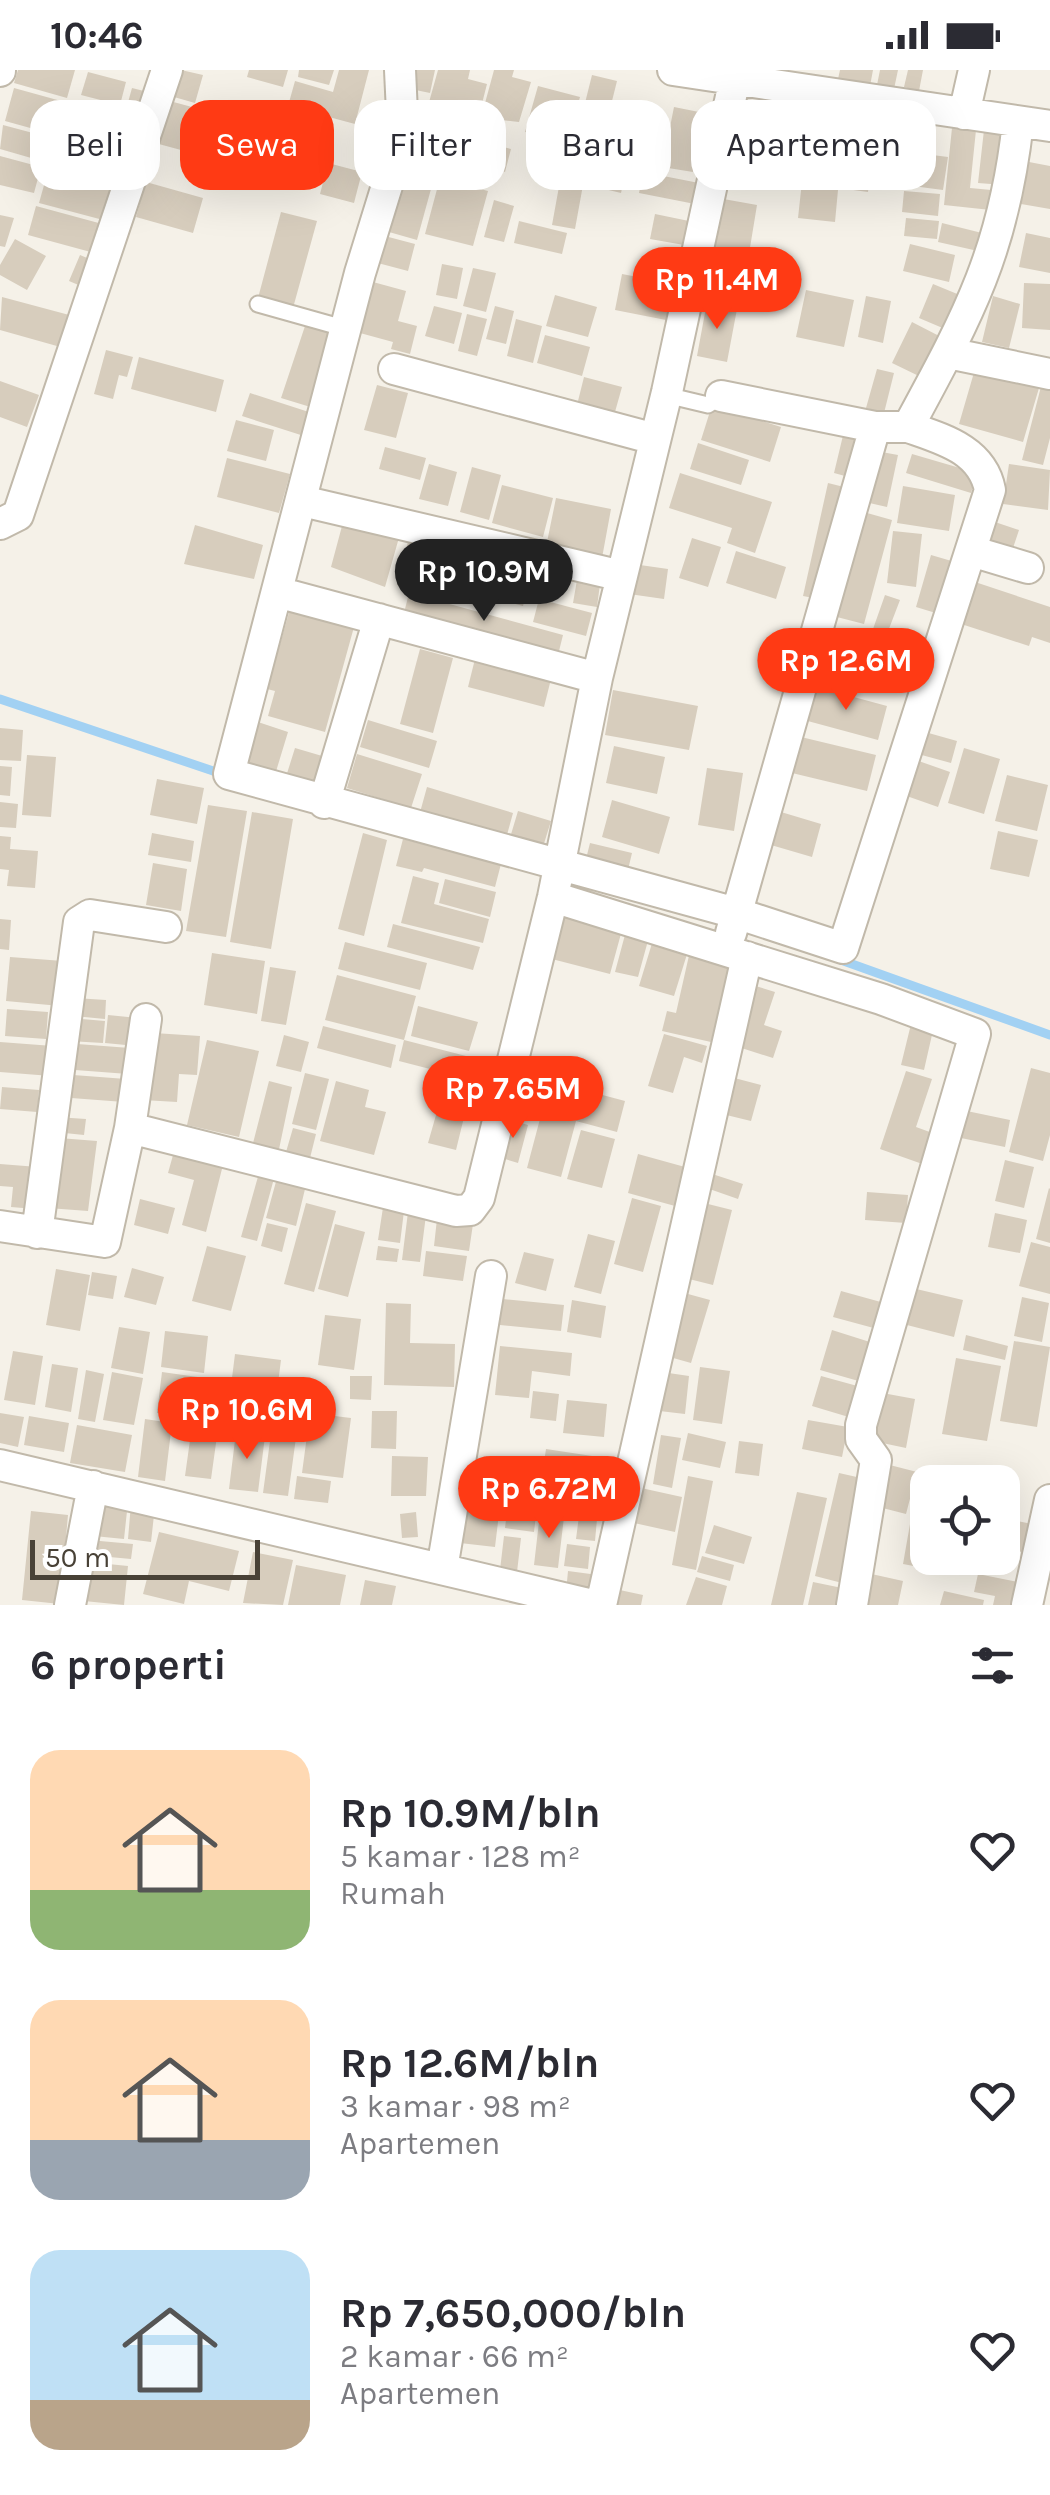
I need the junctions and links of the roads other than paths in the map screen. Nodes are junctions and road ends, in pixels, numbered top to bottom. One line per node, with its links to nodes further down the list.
1 (167, 70): 20 (street)
2 (400, 70): 10 (street)
3 (672, 70): 5 (street)
4 (974, 70): 6 (street)
5 (735, 78): 6 (street); 14 (street)
6 (964, 114): 7 (street)
7 (1018, 122): 8 (street); 11 (street)
8 (1050, 126)
9 (258, 304): 10 (lane)
10 (347, 329): 19 (street)
11 (948, 353): 13 (street); 17 (street)
12 (394, 370): 18 (street)
13 (1050, 374)
14 (666, 395): 15 (lane); 18 (street)
15 (721, 396): 16 (street)
16 (875, 427): 17 (street); 30 (street)
17 (908, 427): 21 (street)
18 (655, 440): 23 (street)
19 (302, 501): 23 (street); 24 (street)
20 (0, 524)
21 (971, 551): 22 (street); 30 (street)
22 (1028, 568)
23 (622, 576): 26 (street)
24 (278, 592): 25 (street); 27 (street)
25 (380, 620): 26 (street); 27 (street)
26 (597, 678): 28 (street)
27 (324, 803): 28 (street)
28 (555, 879): 30 (street); 32 (street)
29 (166, 927): 34 (street)
30 (734, 937): 43 (street); 44 (street)
31 (146, 1018): 32 (street)
32 (130, 1128): 34 (street)
33 (0, 1226): 34 (street)
34 (37, 1233)
35 (491, 1276): 39 (street)
36 (0, 1464): 37 (street)
37 (94, 1486): 39 (street); 41 (street)
38 (1050, 1500): 45 (street)
39 (442, 1569): 40 (street)
40 (560, 1601): 42 (street)
41 (70, 1605)
42 (592, 1605)
43 (601, 1605)
44 (852, 1605)
45 (1027, 1605)

